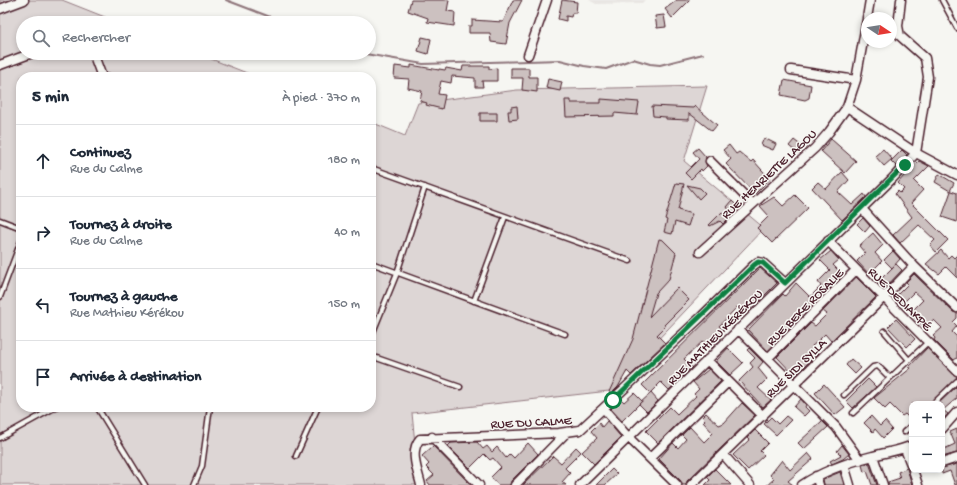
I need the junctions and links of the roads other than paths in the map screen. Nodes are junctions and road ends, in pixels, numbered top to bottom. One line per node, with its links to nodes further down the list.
1 (24, 0): 6 (street)
2 (547, 0): 10 (street)
3 (870, 0): 7 (street, RUE HENRIETTE LAGOU)
4 (901, 0): 18 (street)
5 (942, 0): 8 (lane)
6 (0, 9)
7 (868, 12)
8 (957, 28)
9 (862, 48): 16 (street, RUE HENRIETTE LAGOU)
10 (528, 54)
11 (16, 60): 13 (street)
12 (96, 60): 15 (street)
13 (0, 66)
14 (791, 70): 16 (street)
15 (100, 72)
16 (856, 80): 17 (street, RUE HENRIETTE LAGOU)
17 (847, 107): 18 (street); 23 (street, RUE HENRIETTE LAGOU)
18 (916, 153): 21 (street); 24 (street, RUE MATHIEU KÉRÉKOU)
19 (710, 161): 23 (street)
20 (376, 170): 22 (lane)
21 (957, 175)
22 (425, 187): 25 (lane); 35 (lane)
23 (753, 204): 29 (street, RUE HENRIETTE LAGOU)
24 (862, 209): 28 (street, RUE MATHIEU KÉRÉKOU); 33 (street)
25 (505, 217): 31 (lane); 39 (lane)
26 (0, 220): 27 (lane)
27 (16, 226)
28 (828, 241): 34 (street, RUE DEDIAKPÉ); 36 (street, RUE MATHIEU KÉRÉKOU)
29 (700, 252)
30 (16, 254): 37 (lane)
31 (630, 260)
32 (376, 265): 35 (lane)
33 (914, 266): 38 (street, RUE SIDI SYLLA); 40 (street)
34 (856, 270): 38 (street, RUE DEDIAKPÉ); 47 (street, RUE BEKE ROSALIE)
35 (396, 272): 39 (lane); 41 (lane)
36 (785, 283): 42 (street, RUE MATHIEU KÉRÉKOU); 58 (street, RUE DU CALME)
37 (0, 297)
38 (884, 297): 45 (street, RUE DEDIAKPÉ); 54 (street, RUE SIDI SYLLA)
39 (474, 300): 44 (lane)
40 (957, 308)
41 (376, 324)
42 (738, 329): 47 (street); 48 (street, RUE MATHIEU KÉRÉKOU)
43 (884, 331): 49 (lane)
44 (565, 334)
45 (928, 342): 49 (lane); 50 (street, RUE DEDIAKPÉ)
46 (376, 358): 55 (lane)
47 (768, 358): 54 (street)
48 (707, 360): 53 (street); 71 (street, RUE MATHIEU KÉRÉKOU)
49 (909, 360): 51 (lane)
50 (957, 371)
51 (890, 378): 56 (lane); 64 (lane)
52 (957, 381): 57 (lane)
53 (728, 382): 65 (street); 77 (street)
54 (794, 385): 65 (street, RUE SIDI SYLLA); 79 (street)
55 (460, 387)
56 (844, 395)
57 (936, 401)
58 (604, 409): 68 (street, RUE DU CALME); 71 (street)
59 (47, 412): 72 (lane)
60 (100, 412): 84 (lane)
61 (209, 412): 85 (lane)
62 (316, 412): 75 (lane)
63 (957, 412): 66 (street)
64 (853, 413)
65 (763, 416): 74 (street, RUE SIDI SYLLA)
66 (945, 426)
67 (909, 427): 69 (lane)
68 (567, 432): 70 (street, RUE DU CALME); 88 (street)
69 (904, 432)
70 (432, 437): 86 (street, RUE DU CALME); 87 (street)
71 (628, 437): 77 (street); 89 (street, RUE MATHIEU KÉRÉKOU)
72 (0, 438)
73 (908, 447): 76 (street)
74 (723, 454): 91 (street, RUE SIDI SYLLA); 92 (street)
75 (296, 456)
76 (873, 456): 79 (street); 96 (street)
77 (650, 458): 90 (street)
78 (957, 458): 80 (street)
79 (860, 460): 81 (street)
80 (945, 462)
81 (844, 465): 83 (street); 95 (street)
82 (916, 473): 97 (street)
83 (816, 476): 93 (street); 94 (street)
84 (145, 485)
85 (194, 485)
86 (421, 485)
87 (478, 485)
88 (516, 485)
89 (580, 485)
90 (677, 485)
91 (691, 485)
92 (750, 485)
93 (802, 485)
94 (819, 485)
95 (850, 485)
96 (883, 485)
97 (918, 485)

